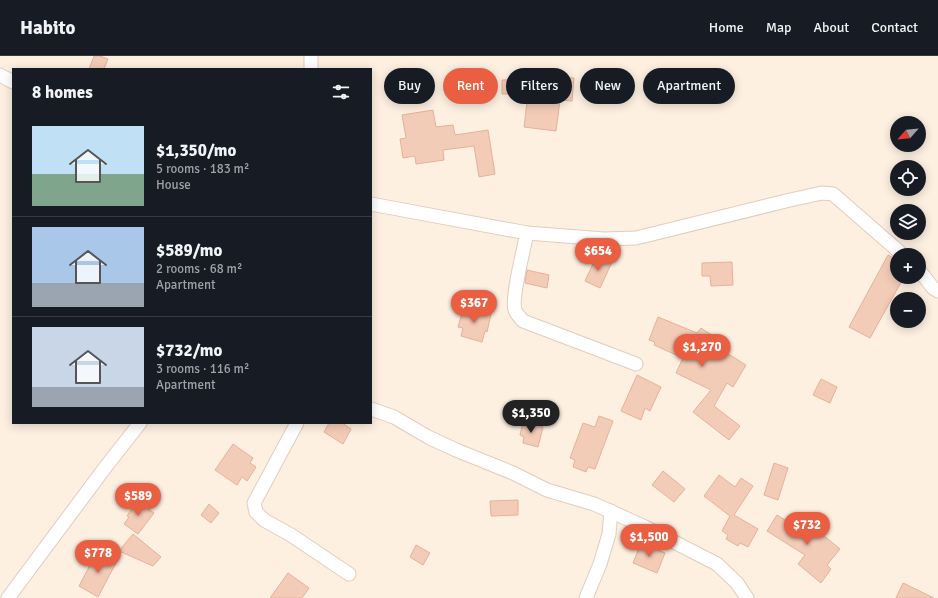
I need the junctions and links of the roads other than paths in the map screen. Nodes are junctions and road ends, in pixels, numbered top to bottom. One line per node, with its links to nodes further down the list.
1 (311, 56): 2 (street)
2 (311, 68)
3 (0, 75): 4 (street)
4 (12, 81)
5 (372, 204): 6 (street)
6 (527, 233): 7 (street); 10 (street)
7 (895, 248)
8 (926, 280): 9 (street)
9 (938, 291)
10 (636, 364)
11 (372, 409): 14 (street)
12 (139, 424): 16 (street)
13 (296, 424): 15 (street)
14 (612, 511): 17 (street); 18 (street)
15 (349, 574)
16 (8, 598)
17 (586, 598)
18 (747, 598)

